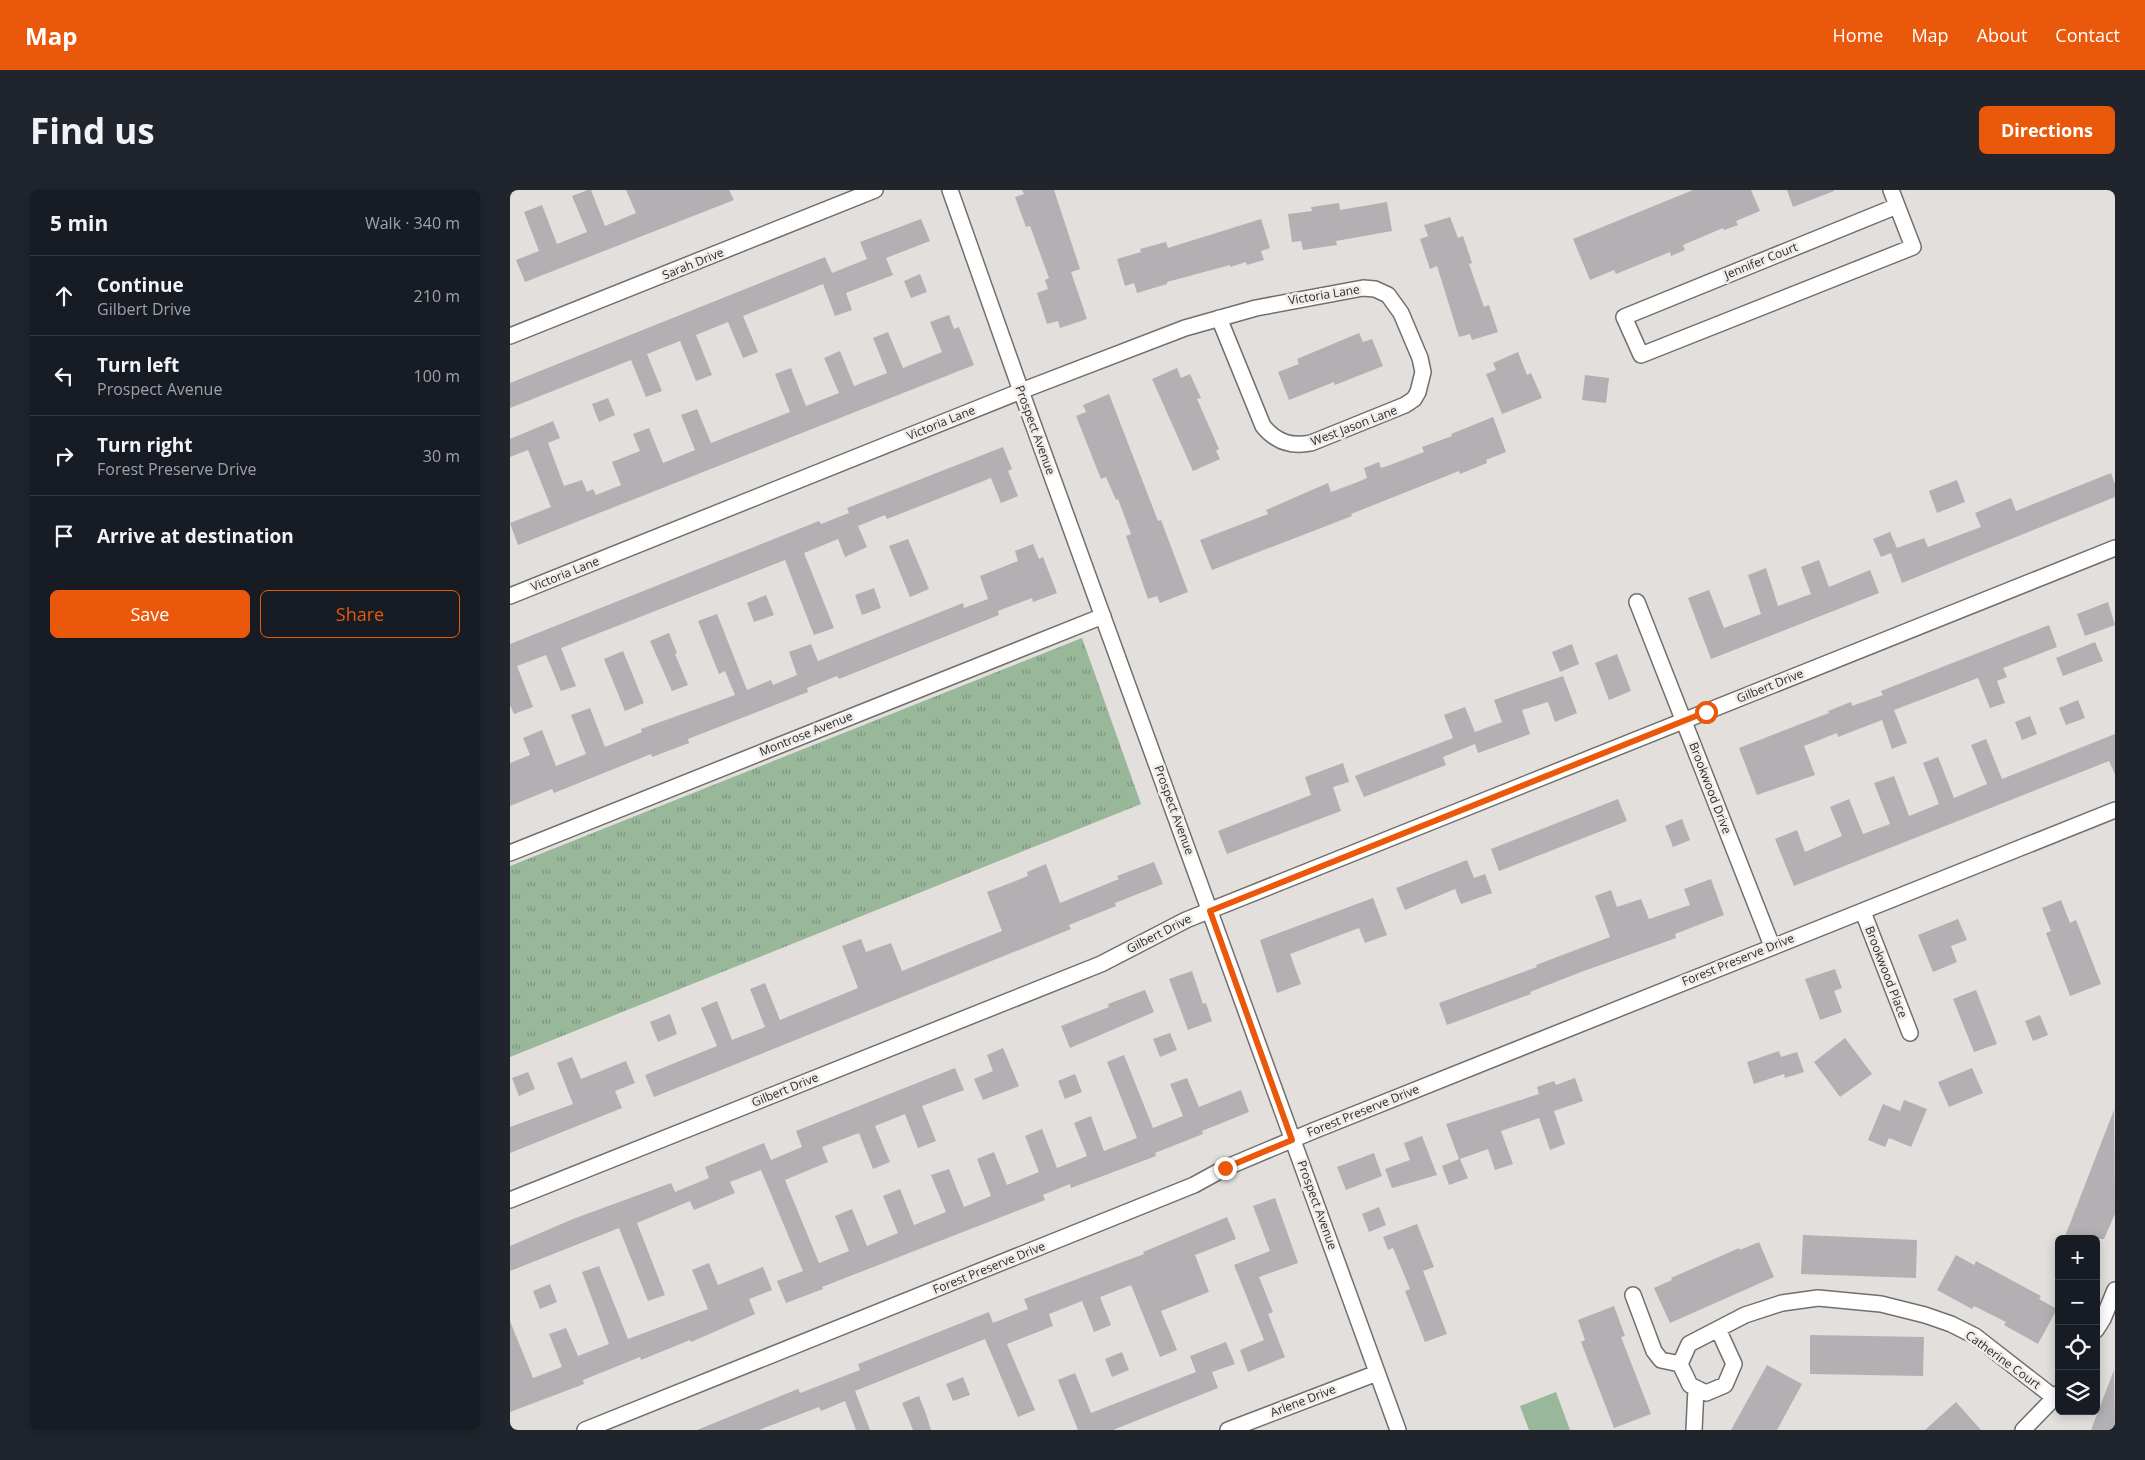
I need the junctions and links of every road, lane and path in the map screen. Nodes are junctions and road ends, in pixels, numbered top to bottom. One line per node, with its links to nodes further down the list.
1 (875, 190): 6 (street, Sarah Drive)
2 (950, 190): 7 (street, Prospect Avenue)
3 (1890, 190): 4 (street)
4 (1897, 206): 4 (street, Jennifer Court)
5 (1219, 318): 7 (street, Victoria Lane); 8 (street, Victoria Lane); 8 (street, West Jason Lane)
6 (510, 336)
7 (1021, 391): 10 (street, Victoria Lane); 12 (street, Prospect Avenue)
8 (1418, 392)
9 (2115, 548): 13 (street, Gilbert Drive)
10 (510, 596)
11 (1637, 602): 13 (street, Brookwood Drive)
12 (1103, 616): 15 (street, Montrose Avenue); 16 (street, Prospect Avenue)
13 (1684, 720): 16 (street, Gilbert Drive); 18 (street, Brookwood Drive)
14 (2115, 810): 17 (street, Forest Preserve Drive)
15 (510, 853)
16 (1210, 911): 20 (street, Prospect Avenue); 21 (street, Gilbert Drive)
17 (1863, 912): 18 (street, Forest Preserve Drive); 19 (street, Brookwood Place)
18 (1772, 946): 20 (street, Forest Preserve Drive)
19 (1910, 1033)
20 (1292, 1140): 27 (street, Prospect Avenue); 31 (street, Forest Preserve Drive)
21 (510, 1200)
22 (2115, 1290): 24 (street)
23 (1633, 1295): 26 (street)
24 (2099, 1325)
25 (1718, 1329): 26 (street, Catherine Court); 28 (street); 29 (street, Catherine Court)
26 (1680, 1364): 28 (street)
27 (1377, 1372): 32 (street, Arlene Drive); 33 (street, Prospect Avenue)
28 (1696, 1388): 34 (street)
29 (2055, 1395)
30 (2055, 1398): 35 (street)
31 (585, 1430)
32 (1228, 1430)
33 (1398, 1430)
34 (1694, 1430)
35 (2023, 1430)

